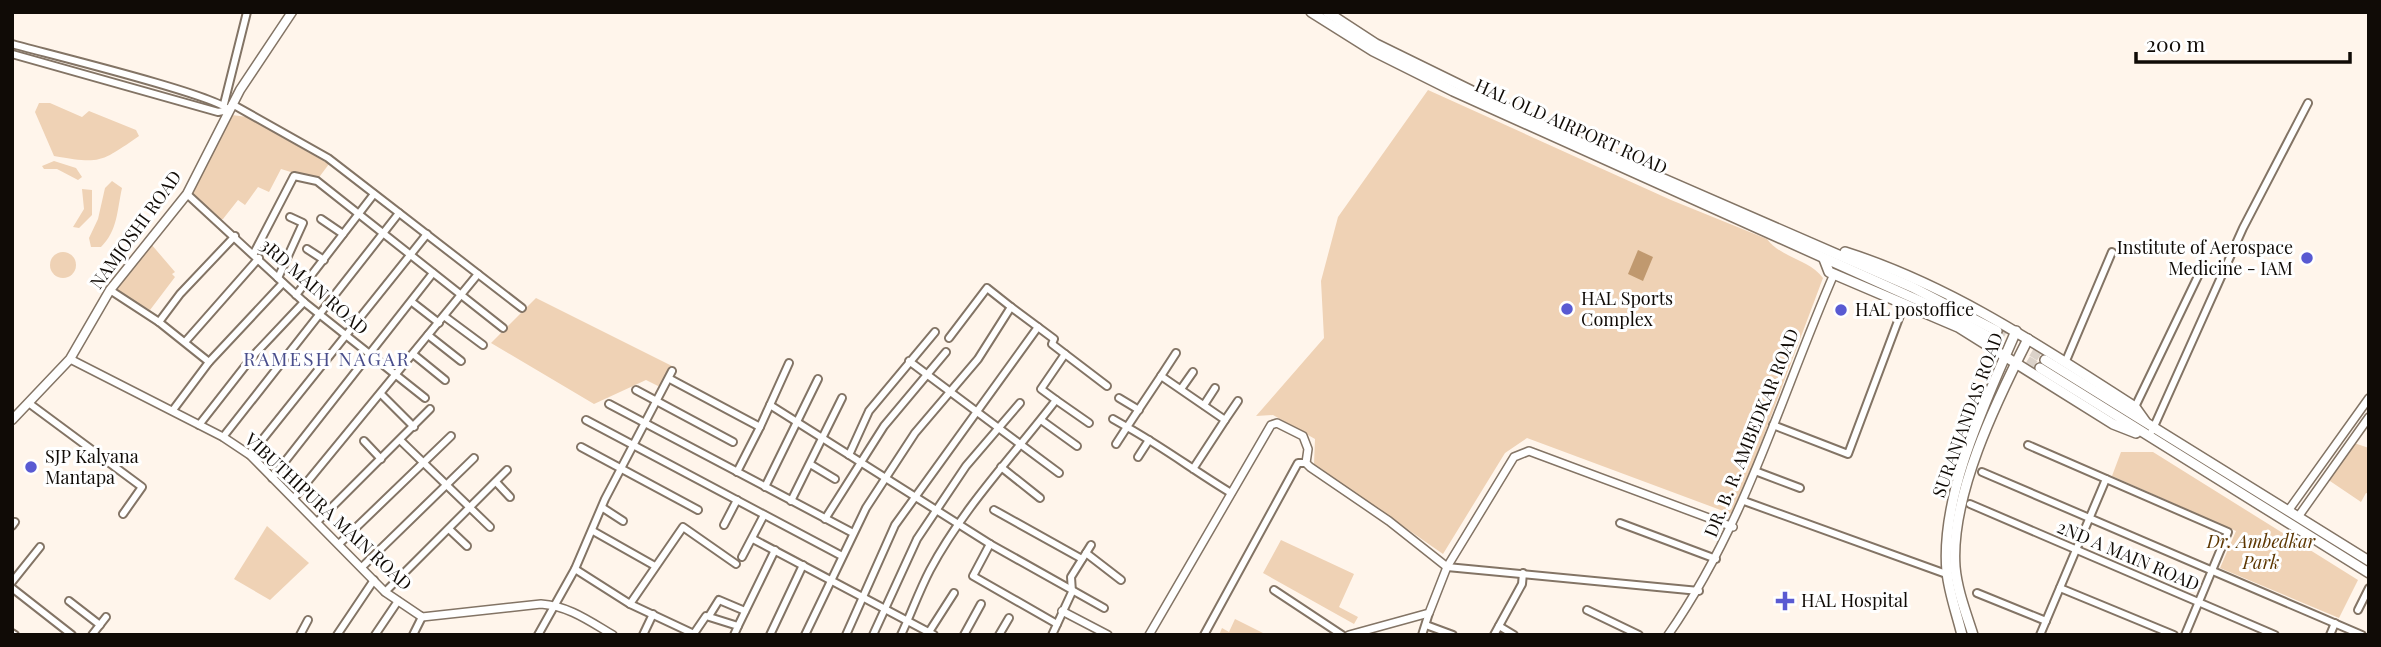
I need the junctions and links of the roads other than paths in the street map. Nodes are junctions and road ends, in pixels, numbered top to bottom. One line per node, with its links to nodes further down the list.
1 (247, 12): 8 (street)
2 (292, 12): 8 (main road, NAMJOSHI ROAD)
3 (1311, 12): 23 (main road, HAL OLD AIRPORT ROAD)
4 (1327, 12): 23 (main road, HAL OLD AIRPORT ROAD)
5 (12, 44): 8 (street)
6 (12, 54): 8 (street)
7 (2308, 103): 112 (street)
8 (228, 106): 9 (main road, NAMJOSHI ROAD); 10 (street)
9 (187, 194): 18 (street, 3RD MAIN ROAD); 30 (main road, NAMJOSHI ROAD)
10 (374, 194): 11 (street); 12 (street)
11 (399, 213): 16 (street); 17 (street)
12 (358, 214): 15 (street); 16 (street); 22 (street)
13 (290, 217): 29 (street)
14 (321, 219): 15 (street)
15 (343, 234): 24 (street)
16 (383, 234): 21 (street); 38 (street)
17 (427, 234): 21 (street); 26 (street)
18 (235, 236): 22 (street, 3RD MAIN ROAD); 40 (street)
19 (307, 249): 24 (street)
20 (2112, 252): 63 (street)
21 (411, 255): 25 (street); 46 (street)
22 (256, 256): 29 (street, 3RD MAIN ROAD); 51 (street)
23 (1828, 256): 27 (main road); 44 (main road); 48 (main road)
24 (324, 260): 31 (street)
25 (433, 273): 32 (street); 34 (street)
26 (478, 274): 32 (street); 36 (street)
27 (1834, 274): 58 (main road); 108 (street, DR. B. R. AMBEDKAR ROAD)
28 (2199, 274): 93 (street)
29 (281, 280): 31 (street, 3RD MAIN ROAD); 62 (street)
30 (110, 290): 40 (street); 59 (main road, NAMJOSHI ROAD)
31 (296, 295): 33 (street, 3RD MAIN ROAD)
32 (462, 295): 39 (street); 43 (street)
33 (304, 302): 38 (street, 3RD MAIN ROAD); 107 (street)
34 (412, 302): 41 (street); 55 (street)
35 (1012, 307): 42 (street); 49 (street); 79 (street)
36 (522, 308)
37 (1901, 313): 108 (street)
38 (320, 315): 46 (street, 3RD MAIN ROAD); 115 (street)
39 (444, 316): 41 (street); 52 (street)
40 (159, 322): 51 (street)
41 (439, 323): 47 (street)
42 (1038, 327): 57 (street); 97 (street)
43 (503, 328)
44 (2016, 331): 50 (main road); 58 (main road, SURANJANDAS ROAD)
45 (935, 332): 61 (street)
46 (345, 335): 55 (street, 3RD MAIN ROAD); 127 (street)
47 (428, 335): 56 (street); 60 (street)
48 (1995, 335)
49 (949, 338)
50 (2028, 339): 63 (main road); 65 (main road, SURANJANDAS ROAD)
51 (184, 342): 62 (street)
52 (483, 345)
53 (946, 352): 70 (street)
54 (1176, 353): 71 (street)
55 (370, 354): 69 (street, 3RD MAIN ROAD); 144 (street)
56 (413, 354): 69 (street); 74 (street)
57 (1065, 354): 75 (street); 85 (street)
58 (2005, 357): 65 (main road); 204 (main road, SURANJANDAS ROAD)
59 (70, 359): 89 (main road, NAMJOSHI ROAD); 95 (street, VIBUTHIPURA MAIN ROAD)
60 (461, 361)
61 (909, 361): 70 (street); 128 (street)
62 (209, 362): 95 (street)
63 (2065, 362): 93 (main road)
64 (789, 363): 91 (street)
65 (2015, 363): 112 (main road); 204 (main road, SURANJANDAS ROAD)
66 (2042, 364): 112 (main road)
67 (673, 371): 72 (street)
68 (1193, 372): 77 (street)
69 (396, 374): 80 (street); 81 (street, 3RD MAIN ROAD)
70 (926, 376): 79 (street); 132 (street)
71 (1161, 376): 77 (street); 96 (street)
72 (670, 379): 87 (street); 110 (street)
73 (818, 379): 102 (street)
74 (445, 380)
75 (1107, 386)
76 (1214, 388): 92 (street)
77 (1181, 389): 92 (street)
78 (636, 390): 87 (street)
79 (951, 393): 97 (street); 145 (street)
80 (381, 394): 109 (street); 155 (street)
81 (425, 398)
82 (842, 398): 116 (street)
83 (1119, 398): 96 (street)
84 (2369, 398): 166 (street)
85 (1056, 401): 103 (street); 106 (street)
86 (1238, 401): 104 (street)
87 (657, 402): 105 (street); 120 (street)
88 (1020, 403): 113 (street)
89 (30, 404): 100 (main road, NAMJOSHI ROAD); 167 (street)
90 (608, 404): 105 (street)
91 (770, 405): 102 (street); 110 (street)
92 (1204, 405): 104 (street)
93 (2136, 407): 112 (main road)
94 (430, 409): 109 (street)
95 (173, 410): 107 (street, VIBUTHIPURA MAIN ROAD)
96 (1139, 410): 111 (street)
97 (978, 413): 113 (street); 153 (street)
98 (2369, 417): 169 (street)
99 (1113, 419): 111 (street)
100 (12, 420)
101 (586, 420): 126 (street)
102 (797, 420): 116 (street); 150 (street)
103 (1041, 420): 122 (street); 124 (street)
104 (1225, 420): 138 (street)
105 (646, 424): 126 (street); 141 (street)
106 (1089, 424)
107 (199, 425): 115 (street, VIBUTHIPURA MAIN ROAD)
108 (1773, 425): 140 (street, DR. B. R. AMBEDKAR ROAD)
109 (414, 427): 117 (street)
110 (760, 427): 141 (street)
111 (1128, 427): 118 (street); 121 (street)
112 (2150, 428): 166 (main road); 203 (main road)
113 (999, 429): 122 (street); 164 (street)
114 (451, 436): 133 (street)
115 (223, 437): 127 (street, VIBUTHIPURA MAIN ROAD)
116 (823, 437): 128 (street); 135 (street)
117 (400, 440): 131 (street); 133 (street)
118 (1149, 440): 129 (street); 138 (street)
119 (364, 441): 131 (street)
120 (733, 442)
121 (1116, 444)
122 (1021, 445): 136 (street); 143 (street)
123 (2028, 445): 147 (street)
124 (1077, 446)
125 (581, 447): 137 (street)
126 (634, 447): 137 (street); 157 (street)
127 (250, 455): 144 (street, VIBUTHIPURA MAIN ROAD)
128 (849, 455): 132 (street)
129 (1139, 457)
130 (474, 458): 149 (street)
131 (381, 459): 172 (street)
132 (859, 461): 145 (street); 171 (street)
133 (423, 462): 149 (street); 183 (street)
134 (1306, 463): 152 (street); 198 (street); 268 (street)
135 (810, 464): 146 (street); 158 (street)
136 (1001, 467): 156 (street); 176 (street)
137 (623, 469): 162 (street); 163 (street)
138 (1193, 469): 152 (street)
139 (507, 470): 148 (street)
140 (1755, 471): 151 (street); 159 (street, DR. B. R. AMBEDKAR ROAD)
141 (737, 472): 150 (street)
142 (1982, 472): 170 (street)
143 (1059, 473)
144 (272, 478): 155 (street, VIBUTHIPURA MAIN ROAD)
145 (886, 478): 153 (street); 181 (street)
146 (835, 479)
147 (2106, 479): 170 (street); 201 (street)
148 (496, 482): 154 (street); 161 (street)
149 (447, 485): 161 (street); 199 (street)
150 (765, 487): 158 (street)
151 (1800, 488)
152 (1231, 493): 267 (street)
153 (914, 496): 164 (street); 218 (street)
154 (510, 497)
155 (294, 498): 172 (street, VIBUTHIPURA MAIN ROAD)
156 (1040, 498)
157 (737, 500): 168 (street); 175 (street)
158 (791, 501): 171 (street)
159 (1744, 501): 178 (street, DR. B. R. AMBEDKAR ROAD); 204 (street)
160 (1970, 504): 188 (street, 2ND A MAIN ROAD)
161 (470, 508): 177 (street); 179 (street)
162 (603, 508): 173 (street); 180 (street)
163 (698, 510)
164 (936, 510): 176 (street); 226 (street)
165 (994, 510): 191 (street)
166 (2288, 510): 169 (main road)
167 (123, 514)
168 (764, 515): 182 (street); 190 (street)
169 (2298, 517): 194 (main road)
170 (2089, 518): 188 (street); 201 (street)
171 (825, 519): 181 (street)
172 (318, 522): 183 (street, VIBUTHIPURA MAIN ROAD)
173 (623, 522)
174 (1620, 523): 193 (street)
175 (724, 525)
176 (960, 525): 184 (street); 238 (street)
177 (490, 527)
178 (1733, 527): 193 (street, DR. B. R. AMBEDKAR ROAD); 198 (street)
179 (449, 529): 186 (street); 214 (street)
180 (593, 531): 197 (street); 200 (street)
181 (853, 533): 190 (street)
182 (753, 538): 189 (street); 192 (street)
183 (339, 544): 199 (street, VIBUTHIPURA MAIN ROAD)
184 (990, 544): 215 (street); 241 (street)
185 (1091, 545): 191 (street)
186 (467, 546)
187 (40, 547): 208 (street)
188 (2076, 549): 210 (street); 221 (street, 2ND A MAIN ROAD)
189 (775, 550): 196 (street); 229 (street)
190 (842, 556): 206 (street)
191 (1084, 556): 207 (street); 215 (street)
192 (742, 557)
193 (1716, 559): 213 (street, DR. B. R. AMBEDKAR ROAD)
194 (2369, 561)
195 (736, 564): 197 (street)
196 (803, 565): 206 (street); 258 (street)
197 (655, 566): 222 (street)
198 (1447, 567): 202 (street); 231 (street)
199 (362, 568): 205 (street, VIBUTHIPURA MAIN ROAD)
200 (575, 569): 222 (street); 224 (street)
201 (2212, 570): 221 (street); 240 (street)
202 (1523, 573): 213 (street); 244 (street)
203 (2369, 573)
204 (1952, 575): 276 (main road, SURANJANDAS ROAD); 277 (main road, SURANJANDAS ROAD)
205 (374, 580): 214 (street, VIBUTHIPURA MAIN ROAD); 252 (street)
206 (830, 580): 218 (street); 259 (street)
207 (1121, 580)
208 (12, 582)
209 (12, 588): 249 (street)
210 (2060, 588): 239 (street); 279 (street)
211 (2369, 588): 228 (street)
212 (1274, 590): 269 (street)
213 (1699, 591): 275 (street, DR. B. R. AMBEDKAR ROAD)
214 (385, 592): 220 (street, VIBUTHIPURA MAIN ROAD)
215 (1072, 592): 225 (street); 230 (street)
216 (954, 593): 246 (street)
217 (1977, 593): 239 (street)
218 (863, 597): 226 (street); 260 (street)
219 (69, 601): 242 (street)
220 (398, 601): 235 (street, VIBUTHIPURA MAIN ROAD); 253 (street)
221 (2199, 602): 280 (street); 281 (street, 2ND A MAIN ROAD)
222 (631, 604): 232 (street)
223 (981, 604): 263 (street)
224 (556, 605): 235 (street); 255 (street); 256 (street)
225 (1104, 608)
226 (886, 609): 238 (street); 261 (street)
227 (1587, 610): 274 (street)
228 (2358, 610)
229 (745, 611): 233 (street); 245 (street)
230 (1062, 611): 241 (street); 266 (street)
231 (1429, 613): 243 (street); 248 (street)
232 (653, 614): 247 (street); 257 (street)
233 (709, 616): 245 (street); 247 (street)
234 (106, 617): 242 (street)
235 (422, 617): 254 (street)
236 (1009, 618): 264 (street)
237 (308, 620): 251 (street)
238 (907, 621): 246 (street); 262 (street)
239 (2046, 621): 278 (street)
240 (2335, 623): 282 (street); 283 (street)
241 (1056, 624): 265 (street)
242 (100, 625): 250 (street)
243 (1426, 625): 270 (street); 271 (street)
244 (1499, 626): 272 (street); 273 (street)
245 (737, 632)
246 (932, 633)
247 (694, 634)
248 (1351, 634)
249 (72, 635)
250 (92, 635)
251 (300, 635)
252 (337, 635)
253 (376, 635)
254 (413, 635)
255 (538, 635)
256 (613, 635)
257 (643, 635)
258 (770, 635)
259 (805, 635)
260 (846, 635)
261 (873, 635)
262 (901, 635)
263 (964, 635)
264 (999, 635)
265 (1052, 635)
266 (1108, 635)
267 (1149, 635)
268 (1204, 635)
269 (1342, 635)
270 (1422, 635)
271 (1453, 635)
272 (1494, 635)
273 (1514, 635)
274 (1639, 635)
275 (1668, 635)
276 (1962, 635)
277 (1973, 635)
278 (2040, 635)
279 (2174, 635)
280 (2185, 635)
281 (2275, 635)
282 (2330, 635)
283 (2361, 635)

